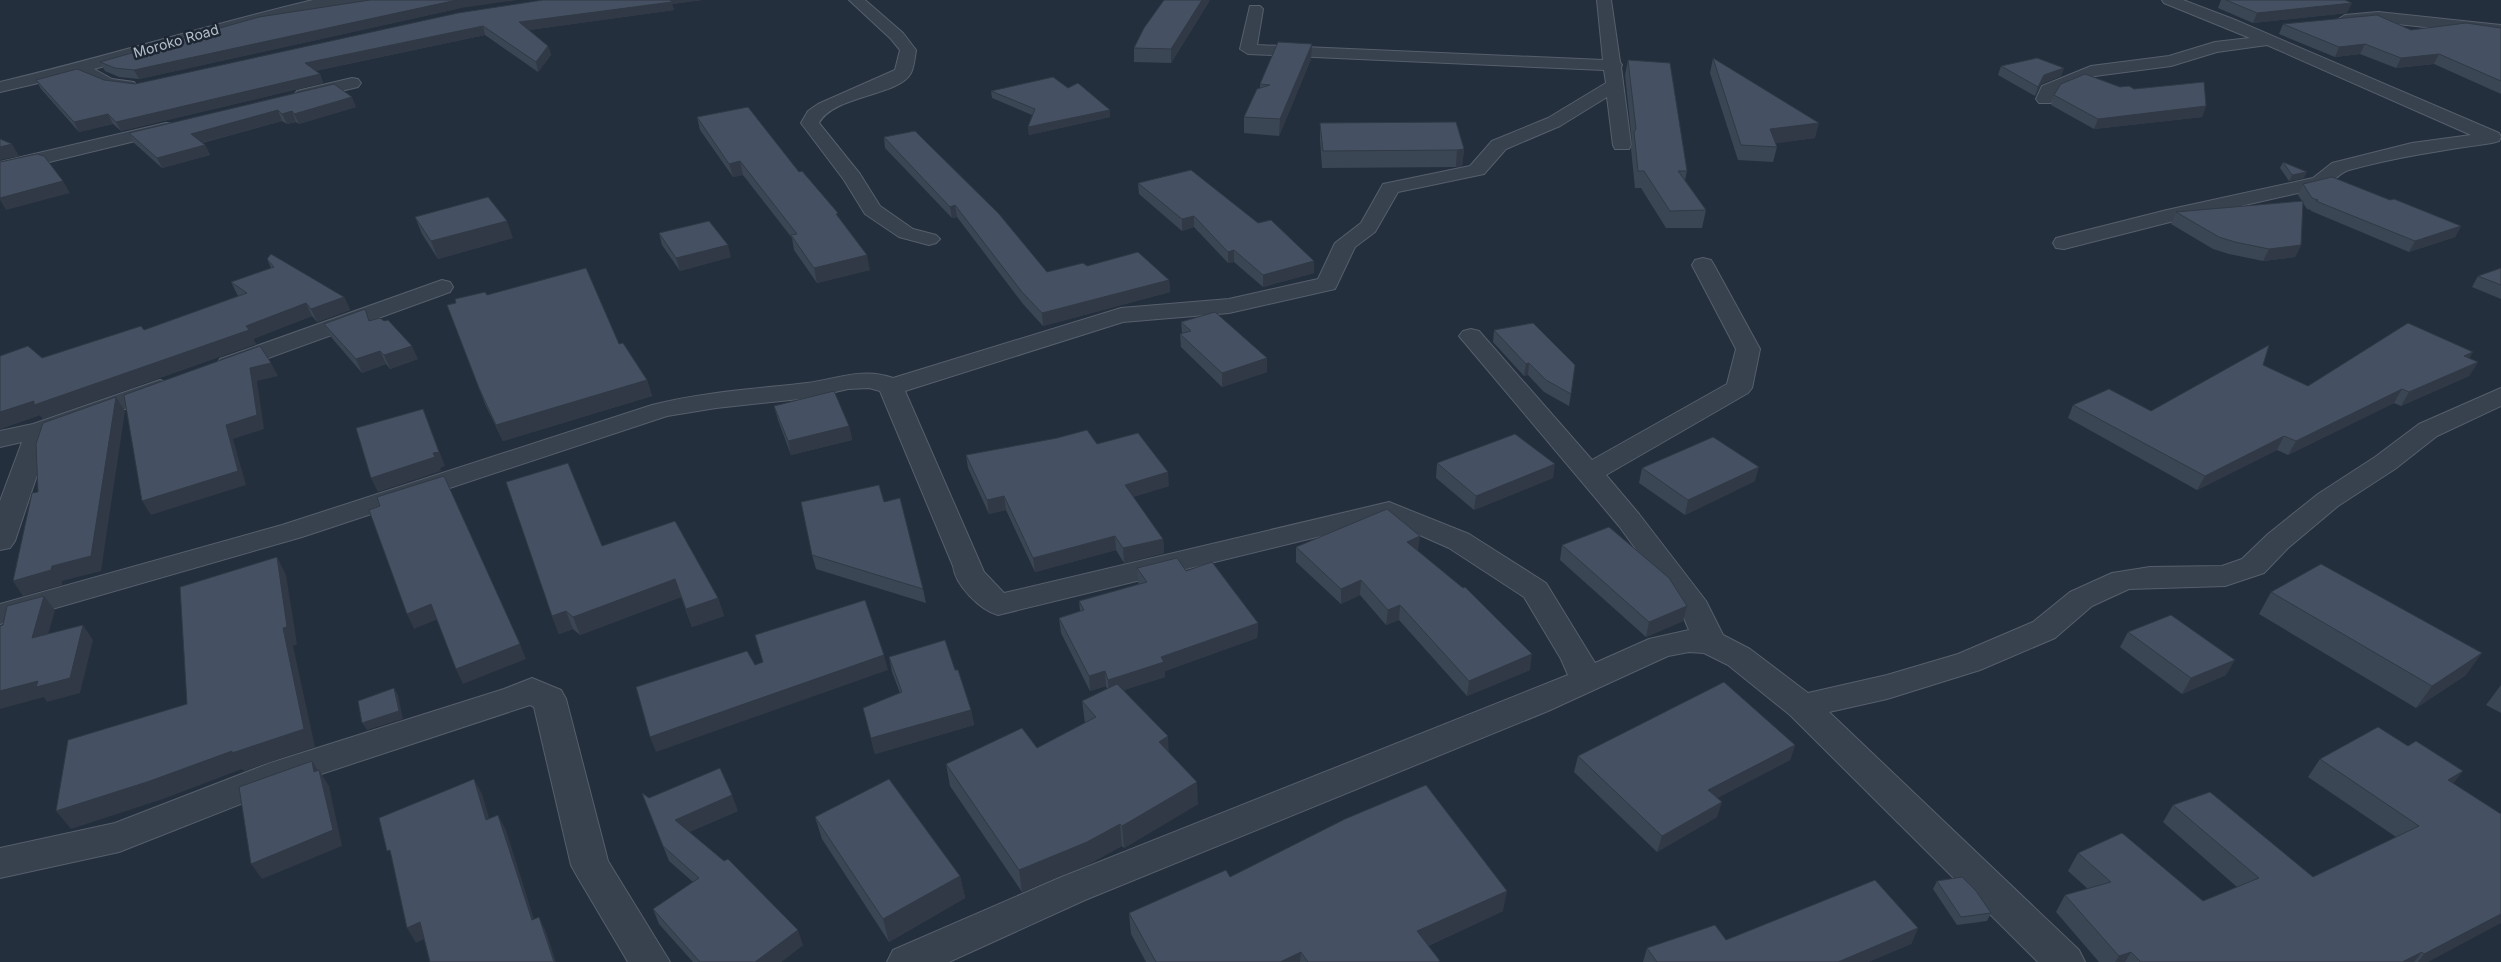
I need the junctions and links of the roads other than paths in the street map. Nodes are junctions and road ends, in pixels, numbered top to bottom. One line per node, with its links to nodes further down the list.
1 (389, 0): 5 (street, Moroko Road)
2 (856, 0): 21 (street)
3 (1604, 0): 11 (street)
4 (2169, 0): 9 (street)
5 (351, 2): 10 (street, Moroko Road)
6 (1255, 9): 11 (street)
7 (2329, 22): 8 (street)
8 (2501, 30)
9 (2271, 33): 15 (street); 18 (street)
10 (79, 68): 13 (street); 14 (street, Moroko Road)
11 (1615, 75): 19 (street); 26 (street)
12 (352, 83): 16 (street)
13 (148, 84)
14 (0, 87)
15 (2045, 99)
16 (285, 100)
17 (179, 125): 20 (street)
18 (2495, 133): 22 (street)
19 (1622, 145)
20 (0, 168)
21 (929, 239)
22 (2064, 243)
23 (1704, 265): 30 (street)
24 (442, 287): 28 (street)
25 (1471, 336): 30 (street)
26 (891, 387): 32 (street); 34 (street)
27 (2501, 396): 35 (street)
28 (39, 431): 29 (street); 31 (street)
29 (0, 439)
30 (1588, 474): 33 (street)
31 (0, 541)
32 (0, 614)
33 (1710, 642): 34 (street); 35 (street)
34 (1586, 680): 38 (street)
35 (1802, 706): 39 (street)
36 (0, 862): 37 (street)
37 (650, 962)
38 (907, 962)
39 (2065, 962)

